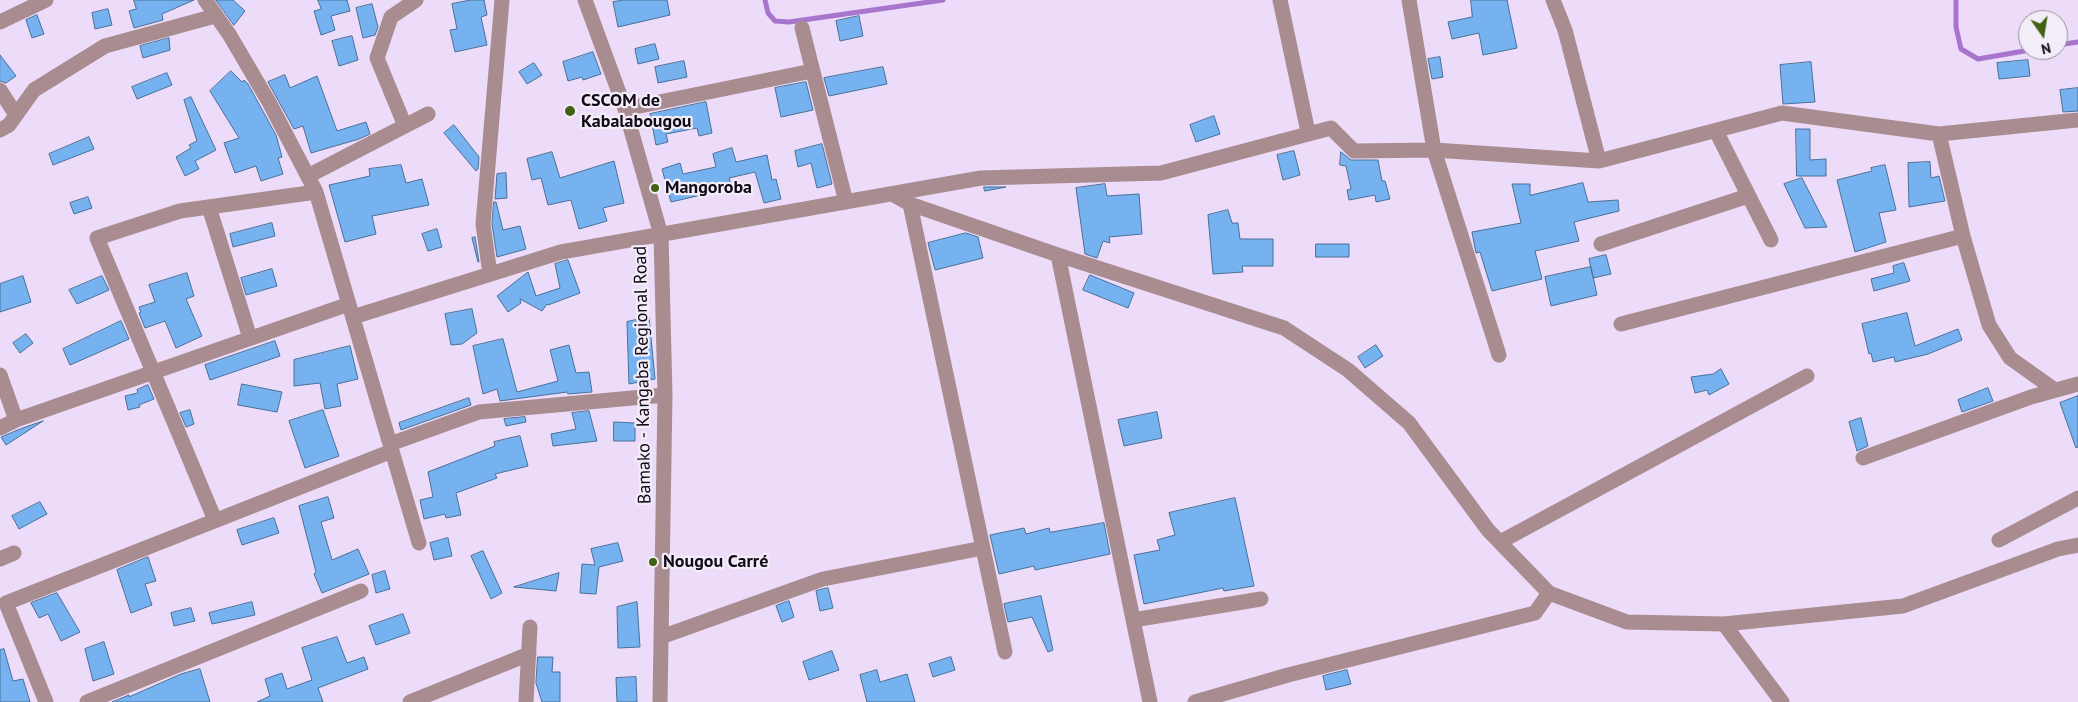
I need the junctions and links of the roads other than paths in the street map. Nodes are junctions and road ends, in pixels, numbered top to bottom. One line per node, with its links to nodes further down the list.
1 (46, 0): 10 (street)
2 (205, 0): 9 (street)
3 (416, 0): 18 (street)
4 (502, 0): 37 (street)
5 (584, 0): 14 (street, Bamako - Kangaba Regional Road)
6 (1280, 0): 21 (street)
7 (1409, 0): 23 (street)
8 (1553, 0): 24 (street)
9 (215, 16): 16 (street); 25 (street)
10 (0, 22)
11 (802, 28): 12 (street)
12 (812, 71): 14 (street); 29 (street)
13 (0, 90): 16 (street)
14 (625, 109): 32 (street, Bamako - Kangaba Regional Road)
15 (428, 114): 18 (street)
16 (16, 115): 19 (street)
17 (2078, 120): 22 (street)
18 (405, 126): 25 (street)
19 (0, 130)
20 (1716, 131): 22 (street); 24 (street); 28 (street)
21 (1308, 132): 23 (street); 27 (street)
22 (1939, 134): 33 (street)
23 (1434, 150): 24 (street); 41 (street)
24 (1599, 161)
25 (308, 176): 26 (street)
26 (316, 192): 31 (street); 38 (street)
27 (892, 194): 29 (street); 30 (street)
28 (1748, 196): 34 (street); 35 (street)
29 (846, 202): 32 (street)
30 (910, 204): 36 (street); 58 (street)
31 (209, 207): 40 (street); 42 (street)
32 (661, 235): 37 (street); 47 (street, Bamako - Kangaba Regional Road)
33 (1963, 236): 39 (street); 46 (street)
34 (1771, 240)
35 (1601, 244)
36 (1058, 255): 55 (street); 64 (street)
37 (490, 274): 38 (street)
38 (351, 310): 40 (street); 50 (street)
39 (1621, 324)
40 (250, 338): 42 (street)
41 (1499, 355)
42 (153, 372): 48 (street); 53 (street)
43 (0, 375): 48 (street)
44 (1807, 376): 55 (street)
45 (2078, 384): 46 (street)
46 (2055, 390): 51 (street)
47 (665, 395): 50 (street); 67 (street, Bamako - Kangaba Regional Road)
48 (16, 420): 49 (street)
49 (0, 428)
50 (391, 447): 53 (street); 56 (street)
51 (1863, 458)
52 (2078, 498): 54 (street)
53 (215, 520): 71 (street)
54 (1999, 540)
55 (1500, 542): 62 (street)
56 (419, 543)
57 (2078, 545): 65 (street)
58 (984, 548): 67 (street); 68 (street)
59 (14, 553): 60 (street)
60 (0, 559)
61 (361, 592): 70 (street)
62 (1549, 593): 65 (street); 77 (street)
63 (1261, 599): 64 (street)
64 (1133, 620): 76 (street)
65 (1724, 624): 78 (street)
66 (530, 627): 69 (street)
67 (662, 638): 75 (street, Bamako - Kangaba Regional Road)
68 (1005, 652)
69 (529, 654): 73 (street); 74 (street)
70 (103, 699): 72 (street)
71 (46, 702)
72 (87, 702)
73 (410, 702)
74 (526, 702)
75 (660, 702)
76 (1150, 702)
77 (1196, 702)
78 (1782, 702)

